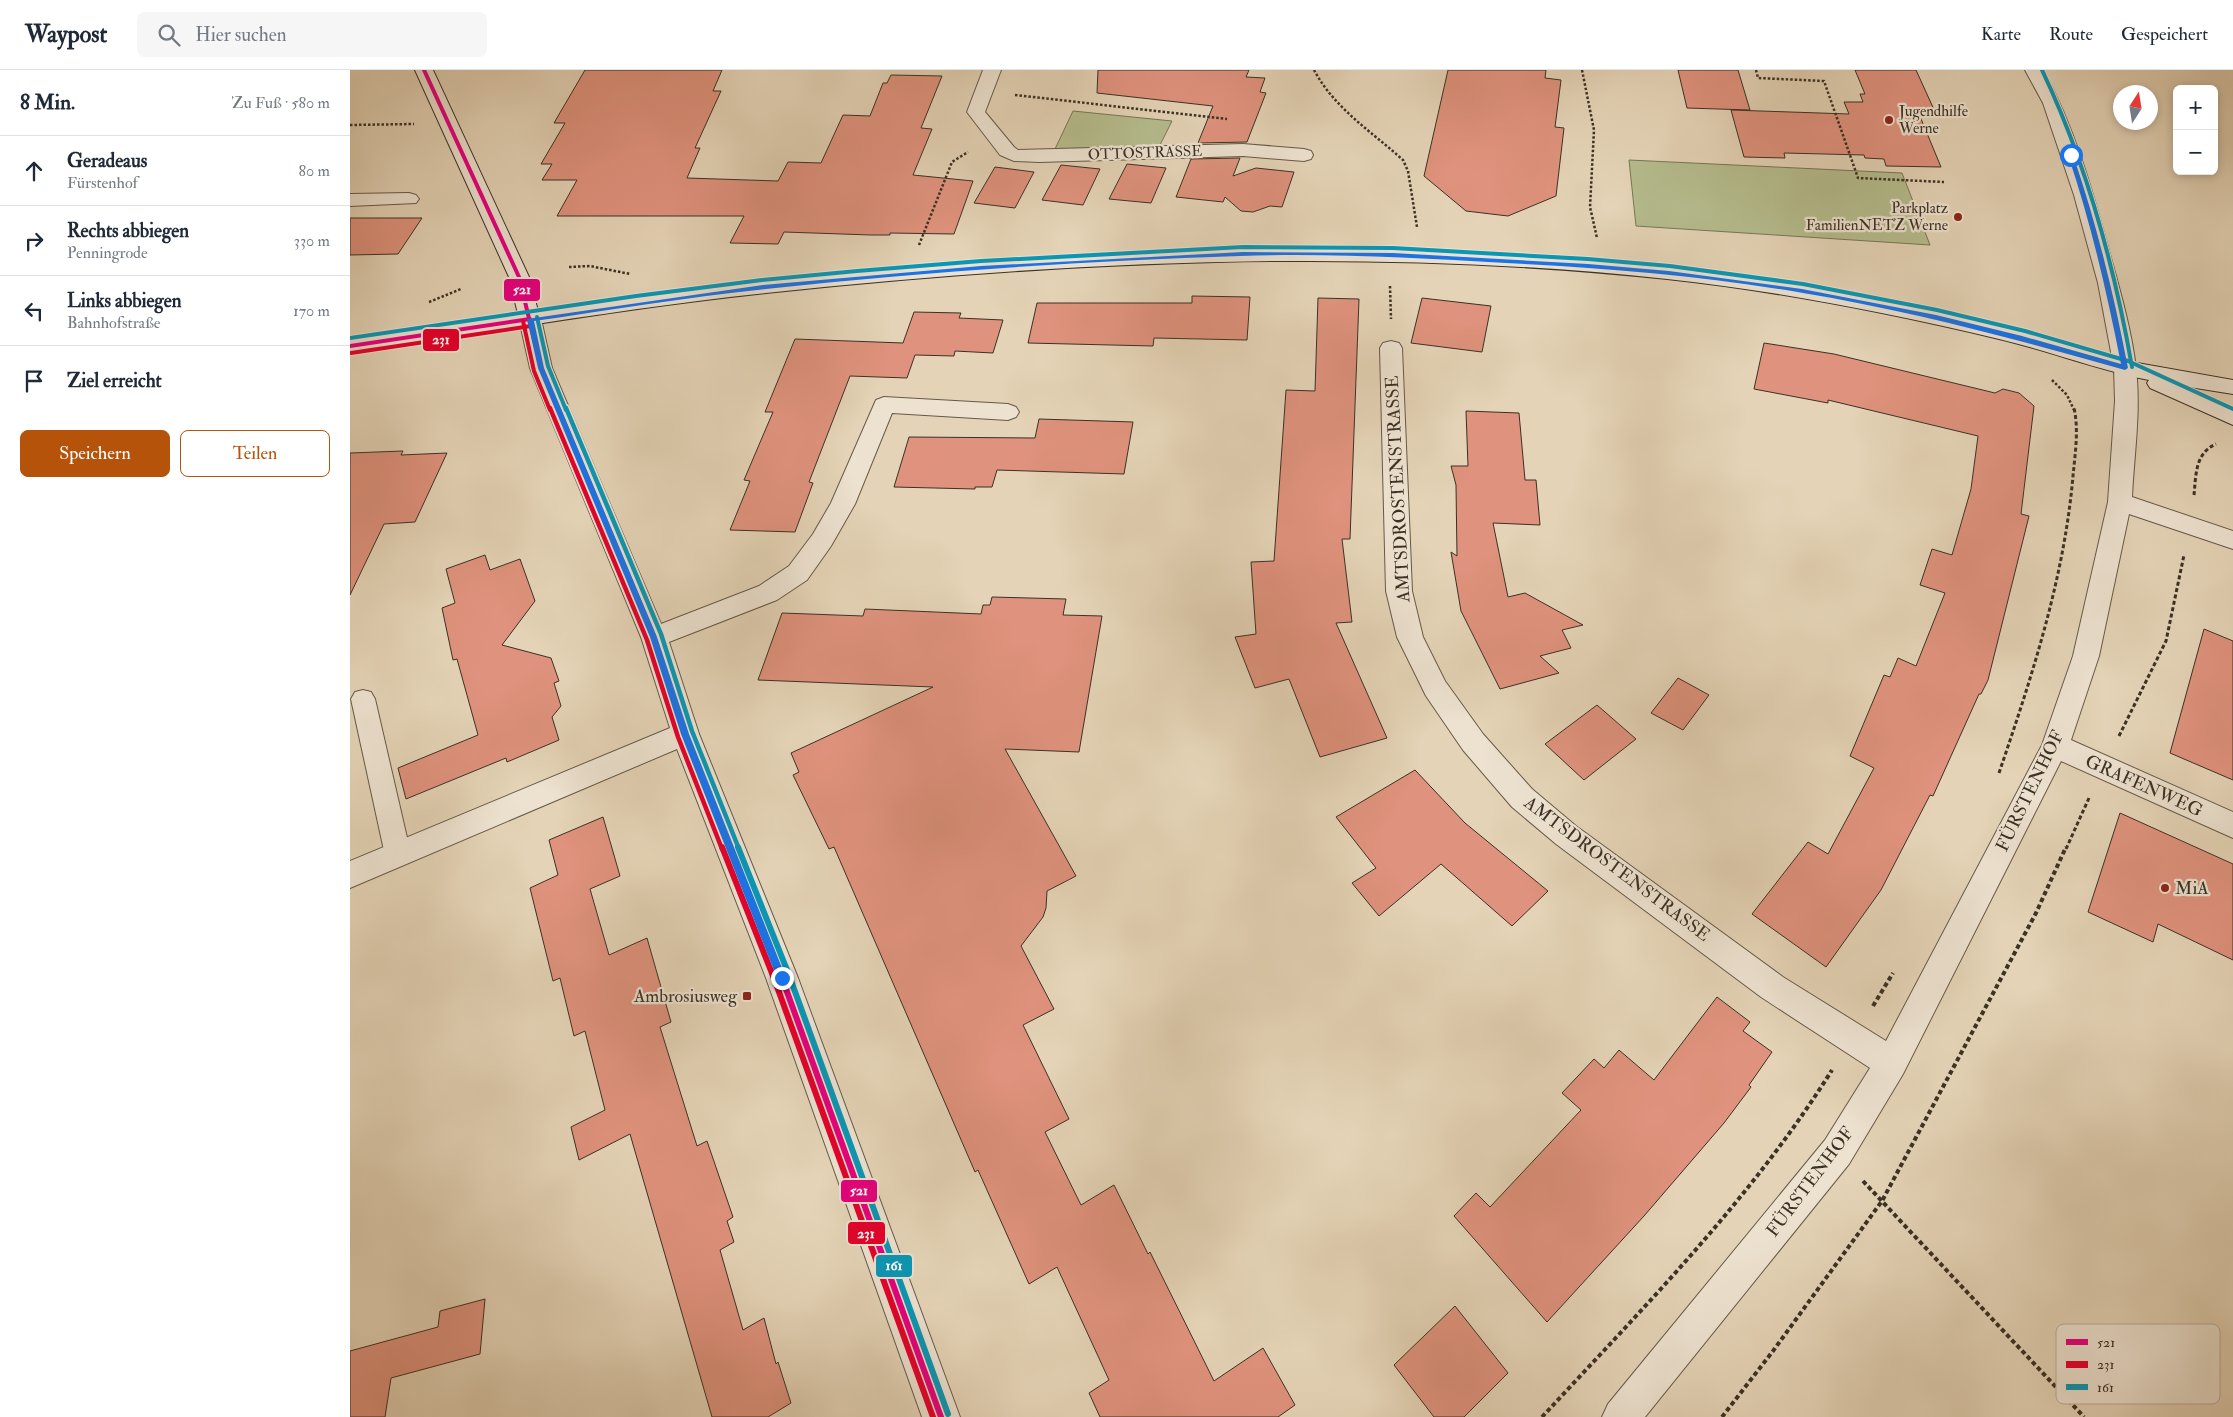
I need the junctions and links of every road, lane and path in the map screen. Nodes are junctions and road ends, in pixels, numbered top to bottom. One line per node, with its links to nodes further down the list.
1 (424, 70): 24 (street)
2 (992, 70): 7 (street, OTTOSTRASSE)
3 (1314, 70): 16 (path)
4 (1582, 70): 17 (path)
5 (1756, 70): 13 (path)
6 (2034, 70): 27 (street, FÜRSTENHOF)
7 (984, 92): 8 (path); 11 (street, OTTOSTRASSE)
8 (1229, 120)
9 (415, 124): 10 (path)
10 (350, 125)
11 (994, 136): 12 (street, OTTOSTRASSE); 18 (path)
12 (1304, 155)
13 (1944, 182)
14 (409, 199): 15 (street)
15 (350, 200)
16 (1418, 234)
17 (1598, 243)
18 (918, 252)
19 (569, 267): 20 (path)
20 (636, 275)
21 (1390, 282): 26 (path)
22 (460, 289): 23 (path)
23 (429, 302)
24 (530, 319): 25 (street); 27 (street); 36 (street)
25 (350, 346)
26 (1391, 348): 46 (street, AMTSDROSTENSTRASSE)
27 (2125, 368): 29 (street); 31 (street); 33 (street, FÜRSTENHOF)
28 (2052, 380): 41 (path)
29 (2233, 387)
30 (1008, 412): 36 (street)
31 (2233, 417)
32 (2224, 442): 34 (path)
33 (2120, 502): 34 (street); 39 (street, FÜRSTENHOF)
34 (2190, 524): 35 (street); 40 (path)
35 (2233, 540)
36 (654, 637): 38 (street)
37 (362, 699): 43 (lane)
38 (685, 734): 43 (street); 52 (street)
39 (2055, 746): 40 (street, GRAFENWEG); 47 (street, FÜRSTENHOF)
40 (2102, 768): 42 (street, GRAFENWEG); 49 (path)
41 (1996, 782)
42 (2233, 825)
43 (398, 855): 44 (street)
44 (350, 875)
45 (1898, 966): 46 (path)
46 (1851, 1037): 47 (street, AMTSDROSTENSTRASSE); 53 (path)
47 (1892, 1063): 48 (street, FÜRSTENHOF)
48 (1837, 1152): 49 (path); 54 (street, FÜRSTENHOF)
49 (1882, 1201): 50 (path); 55 (path)
50 (2056, 1387)
51 (2072, 1404): 56 (path)
52 (942, 1417)
53 (1542, 1417)
54 (1621, 1417)
55 (1722, 1417)
56 (2084, 1417)

